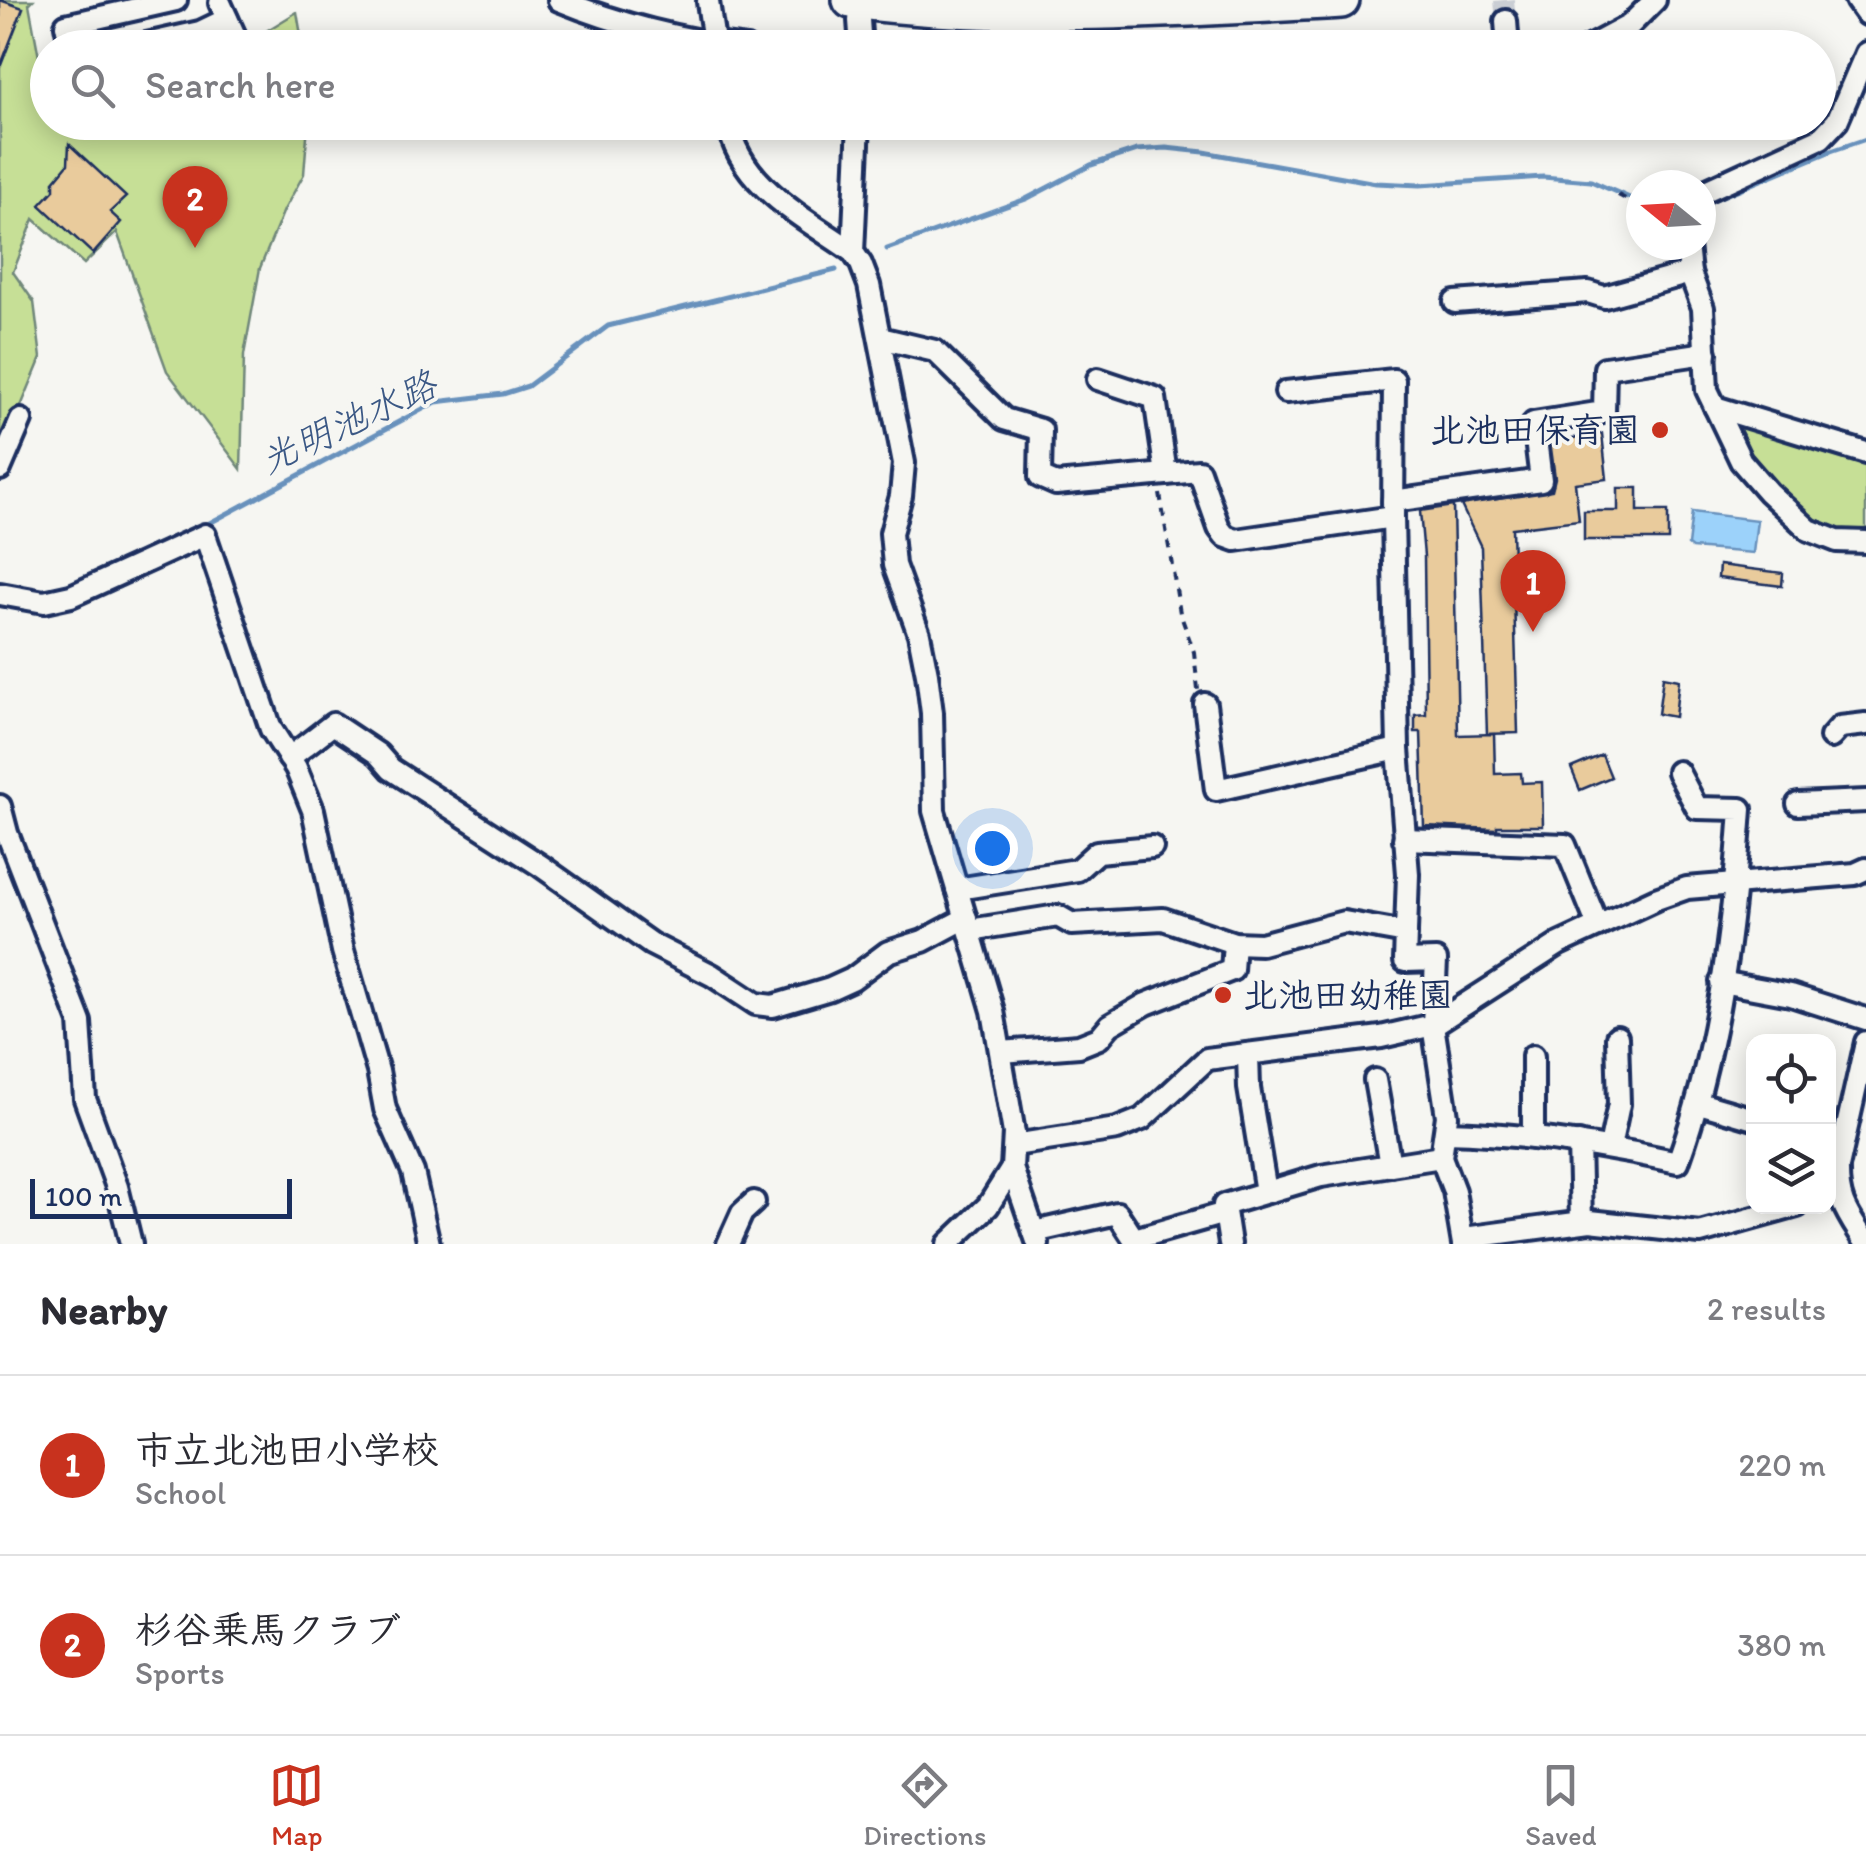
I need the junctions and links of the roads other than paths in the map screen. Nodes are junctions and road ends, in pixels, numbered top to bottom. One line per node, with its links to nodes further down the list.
1 (176, 0): 11 (street)
2 (559, 0): 13 (street)
3 (1340, 0): 7 (highway)
4 (1656, 0): 16 (street)
5 (1856, 0): 9 (street)
6 (708, 2): 14 (street)
7 (855, 10)
8 (224, 12): 12 (street)
9 (1866, 14)
10 (1506, 21): 15 (street)
11 (67, 30)
12 (202, 30)
13 (647, 30)
14 (712, 30)
15 (1507, 30)
16 (1621, 30)
17 (1866, 53): 18 (street)
18 (1836, 122)
19 (731, 140): 23 (street)
20 (858, 140): 23 (street)
21 (1817, 140): 22 (street)
22 (1716, 186)
23 (853, 252): 27 (street)
24 (1688, 260): 25 (street)
25 (1690, 273): 26 (street); 28 (street)
26 (1455, 302)
27 (880, 338): 35 (street); 52 (street)
28 (1706, 353): 31 (street); 36 (street)
29 (1098, 380): 35 (street)
30 (1286, 392): 36 (street)
31 (1716, 407): 33 (street); 37 (street)
32 (21, 420): 34 (street)
33 (1866, 453)
34 (0, 469)
35 (1162, 474): 36 (street)
36 (1393, 509): 42 (street)
37 (1866, 542)
38 (0, 594): 43 (street)
39 (1205, 704): 42 (street)
40 (1866, 724): 41 (street)
41 (1831, 738)
42 (1398, 749): 48 (street)
43 (289, 758): 53 (street); 89 (street)
44 (1678, 772): 51 (street)
45 (1866, 801): 46 (street)
46 (1798, 804)
47 (0, 806): 88 (street)
48 (1404, 840): 54 (street); 55 (street)
49 (1152, 847): 52 (street)
50 (1866, 870): 51 (street)
51 (1736, 885): 54 (street); 57 (street)
52 (957, 889): 53 (street)
53 (968, 924): 56 (street); 62 (street)
54 (1598, 926): 59 (street)
55 (1406, 933): 56 (street); 59 (street)
56 (1234, 944): 62 (street)
57 (1721, 982): 58 (street); 67 (street)
58 (1866, 1019)
59 (1433, 1025): 63 (street); 70 (street)
60 (1618, 1037): 74 (street)
61 (1866, 1042): 65 (street)
62 (1001, 1052): 73 (street)
63 (1248, 1054): 73 (street); 79 (street)
64 (1534, 1056): 71 (street)
65 (1864, 1067): 69 (street)
66 (1375, 1080): 76 (street)
67 (1699, 1103): 68 (street); 74 (street)
68 (1746, 1117)
69 (1839, 1118): 78 (street)
70 (1446, 1132): 71 (street); 75 (street)
71 (1533, 1138): 72 (street)
72 (1579, 1144): 74 (street); 84 (street)
73 (1014, 1145): 77 (street)
74 (1610, 1147)
75 (1441, 1157): 76 (street); 86 (street)
76 (1390, 1165): 79 (street)
77 (1012, 1168): 85 (street); 91 (street)
78 (1836, 1185)
79 (1266, 1192): 82 (street)
80 (754, 1202): 90 (street)
81 (1836, 1205): 87 (street)
82 (1225, 1213): 85 (street); 92 (street)
83 (1768, 1214): 84 (street)
84 (1581, 1222): 86 (street)
85 (1036, 1238)
86 (1463, 1241)
87 (1866, 1243)
88 (131, 1244)
89 (430, 1244)
90 (728, 1244)
91 (948, 1244)
92 (1230, 1244)

